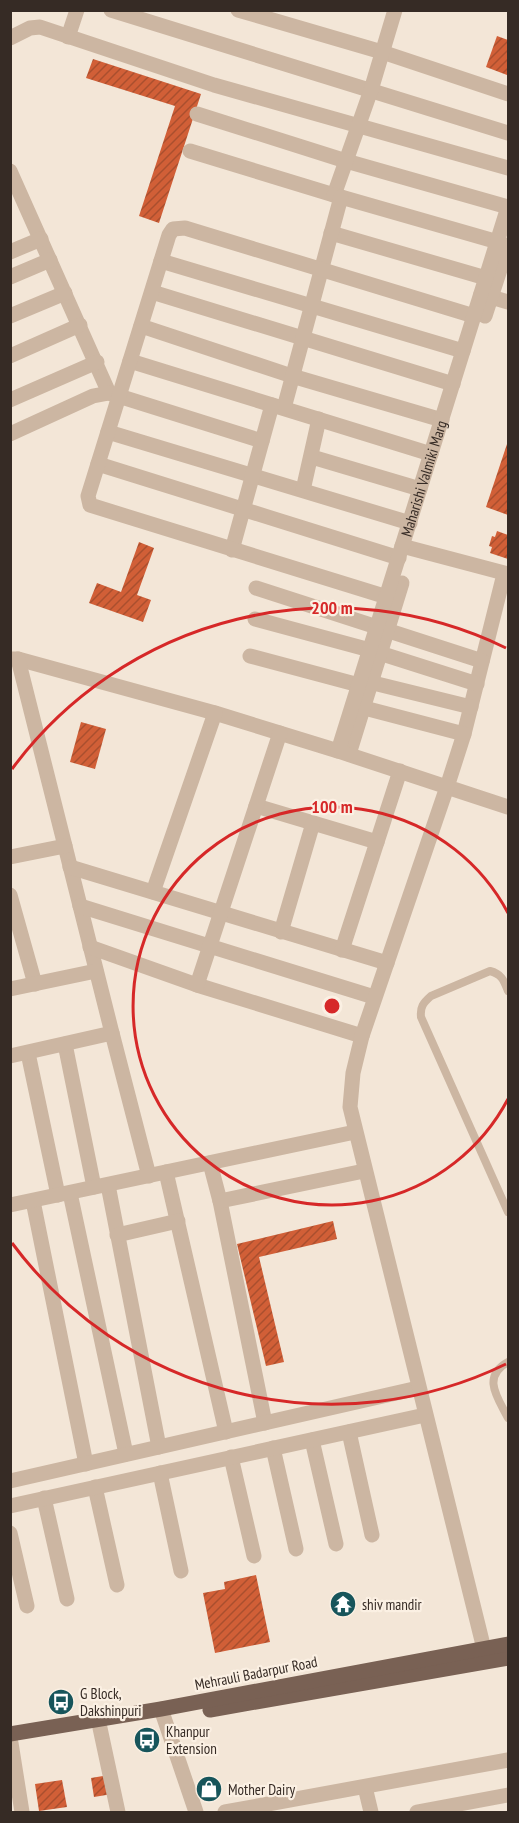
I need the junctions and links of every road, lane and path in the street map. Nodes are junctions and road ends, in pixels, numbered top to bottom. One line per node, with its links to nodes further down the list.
1 (77, 10): 5 (street)
2 (111, 10): 8 (street)
3 (238, 10): 7 (street)
4 (390, 12): 7 (street)
5 (68, 37): 6 (street); 11 (street)
6 (10, 38)
7 (382, 52): 8 (street); 9 (street)
8 (371, 90): 11 (street); 12 (street)
9 (508, 94)
10 (197, 114): 14 (street)
11 (358, 126): 14 (street); 15 (street)
12 (508, 133)
13 (190, 151): 17 (street)
14 (346, 161): 17 (street); 19 (street)
15 (508, 168)
16 (10, 171): 18 (street)
17 (337, 196): 21 (street); 23 (street)
18 (25, 205): 20 (street); 22 (street)
19 (508, 207): 23 (street, Maharishi Valmiki Marg)
20 (10, 212)
21 (331, 233): 27 (street); 29 (street)
22 (41, 239): 24 (street); 25 (street)
23 (503, 243): 29 (street, Maharishi Valmiki Marg); 32 (street, Maharishi Valmiki Marg)
24 (10, 252)
25 (51, 260): 28 (street); 31 (street)
26 (161, 261): 27 (street); 30 (street); 34 (street)
27 (321, 270): 34 (street); 36 (street)
28 (10, 277)
29 (486, 278): 32 (street, Maharishi Valmiki Marg)
30 (152, 292): 38 (street); 39 (street)
31 (65, 293): 35 (street); 37 (street)
32 (486, 296): 33 (street); 36 (street, Maharishi Valmiki Marg); 63 (street, Maharishi Valmiki Marg)
33 (508, 302)
34 (312, 306): 39 (street); 40 (street)
35 (10, 316)
36 (474, 316): 40 (street, Maharishi Valmiki Marg)
37 (80, 325): 41 (street); 43 (street)
38 (141, 326): 42 (street); 44 (street)
39 (303, 339): 44 (street); 45 (street)
40 (463, 351): 45 (street, Maharishi Valmiki Marg)
41 (10, 356)
42 (130, 361): 46 (street); 48 (street)
43 (97, 362): 46 (street); 47 (street)
44 (292, 376): 48 (street); 50 (street)
45 (453, 384): 50 (street, Maharishi Valmiki Marg)
46 (114, 395): 51 (street); 52 (street); 53 (street)
47 (10, 400)
48 (278, 406): 49 (street); 53 (street)
49 (320, 419): 54 (street); 55 (street)
50 (442, 420): 54 (street, Maharishi Valmiki Marg)
51 (108, 432): 56 (street); 57 (street)
52 (10, 434)
53 (262, 441): 57 (street)
54 (431, 454): 58 (street, Maharishi Valmiki Marg)
55 (312, 457): 58 (street); 59 (street)
56 (98, 464): 60 (street); 62 (street)
57 (252, 475): 59 (street); 60 (street)
58 (420, 489): 61 (street, Maharishi Valmiki Marg)
59 (303, 490): 61 (street)
60 (243, 509): 62 (street); 63 (street)
61 (410, 523): 63 (street, Maharishi Valmiki Marg)
62 (232, 550): 66 (street)
63 (405, 551): 64 (street); 66 (street, Maharishi Valmiki Marg); 68 (street, Maharishi Valmiki Marg)
64 (506, 574): 72 (street)
65 (256, 588): 68 (street)
66 (387, 597): 68 (street, Maharishi Valmiki Marg)
67 (255, 619): 69 (street)
68 (382, 628): 69 (street, Maharishi Valmiki Marg); 72 (street)
69 (375, 652): 73 (street, Maharishi Valmiki Marg); 74 (street)
70 (250, 656): 73 (street)
71 (14, 659): 77 (street); 87 (street)
72 (482, 661): 74 (street)
73 (364, 682): 75 (street, Maharishi Valmiki Marg); 76 (street)
74 (477, 684): 76 (street)
75 (358, 706): 79 (street); 80 (street, Maharishi Valmiki Marg)
76 (471, 707): 79 (street)
77 (214, 713): 78 (street); 90 (street)
78 (280, 733): 80 (street); 83 (street)
79 (464, 734): 82 (street)
80 (344, 752): 81 (street)
81 (400, 771): 82 (street); 86 (street)
82 (447, 787): 84 (street); 98 (street)
83 (256, 806): 85 (street); 93 (street)
84 (508, 807)
85 (313, 823): 86 (street); 94 (street)
86 (377, 842): 97 (street)
87 (65, 846): 88 (street); 89 (street)
88 (10, 857)
89 (70, 867): 90 (street); 92 (street)
90 (153, 892): 93 (street)
91 (10, 895): 100 (street)
92 (80, 906): 95 (street); 96 (street)
93 (221, 913): 94 (street); 95 (street)
94 (281, 932): 97 (street)
95 (210, 945): 101 (street); 104 (street)
96 (90, 947): 99 (street); 101 (street)
97 (342, 950): 98 (street)
98 (387, 963): 104 (street)
99 (96, 971): 100 (street); 105 (street)
100 (34, 984): 102 (street)
101 (197, 985): 106 (street)
102 (10, 989)
103 (508, 991): 120 (lane)
104 (375, 997): 106 (street)
105 (112, 1034): 107 (street); 114 (street)
106 (362, 1036): 110 (street)
107 (65, 1044): 108 (street); 115 (street)
108 (28, 1053): 109 (street); 116 (street)
109 (10, 1056)
110 (355, 1132): 111 (street); 112 (street)
111 (210, 1163): 113 (street); 118 (street)
112 (364, 1170): 118 (street); 124 (street)
113 (166, 1172): 114 (street); 121 (street)
114 (149, 1176): 115 (street)
115 (101, 1186): 116 (street); 122 (street)
116 (64, 1194): 117 (street); 133 (street)
117 (33, 1201): 119 (street); 135 (street)
118 (220, 1201): 127 (street)
119 (10, 1205)
120 (508, 1212)
121 (178, 1221): 122 (street); 128 (street)
122 (117, 1234): 131 (street)
123 (508, 1362): 126 (lane)
124 (418, 1388): 125 (street); 127 (street)
125 (425, 1415): 129 (street); 151 (street)
126 (508, 1418)
127 (265, 1423): 128 (street)
128 (226, 1432): 131 (street)
129 (349, 1432): 130 (street); 142 (street)
130 (312, 1440): 132 (street); 143 (street)
131 (159, 1447): 133 (street)
132 (273, 1448): 134 (street); 144 (street)
133 (126, 1454): 135 (street)
134 (231, 1457): 136 (street); 145 (street)
135 (86, 1464): 137 (street)
136 (160, 1473): 138 (street); 146 (street)
137 (11, 1478)
138 (95, 1487): 139 (street); 147 (street)
139 (44, 1498): 140 (street); 148 (street)
140 (10, 1506)
141 (10, 1533): 149 (street)
142 (372, 1535)
143 (336, 1544)
144 (296, 1549)
145 (254, 1556)
146 (182, 1571)
147 (117, 1585)
148 (67, 1599)
149 (27, 1606)
150 (508, 1644): 151 (main road, Mehrauli Badarpur Road)
151 (484, 1649): 153 (main road, Mehrauli Badarpur Road)
152 (508, 1658): 153 (main road, Mehrauli Badarpur Road)
153 (162, 1713): 154 (main road, Mehrauli Badarpur Road); 155 (main road, Mehrauli Badarpur Road); 161 (street)
154 (100, 1728): 155 (main road, Mehrauli Badarpur Road); 160 (street)
155 (11, 1740): 159 (street)
156 (508, 1760): 157 (street)
157 (365, 1787): 162 (street); 163 (street)
158 (508, 1795): 164 (street)
159 (22, 1812)
160 (118, 1812)
161 (196, 1812)
162 (225, 1812)
163 (371, 1812)
164 (417, 1812)

